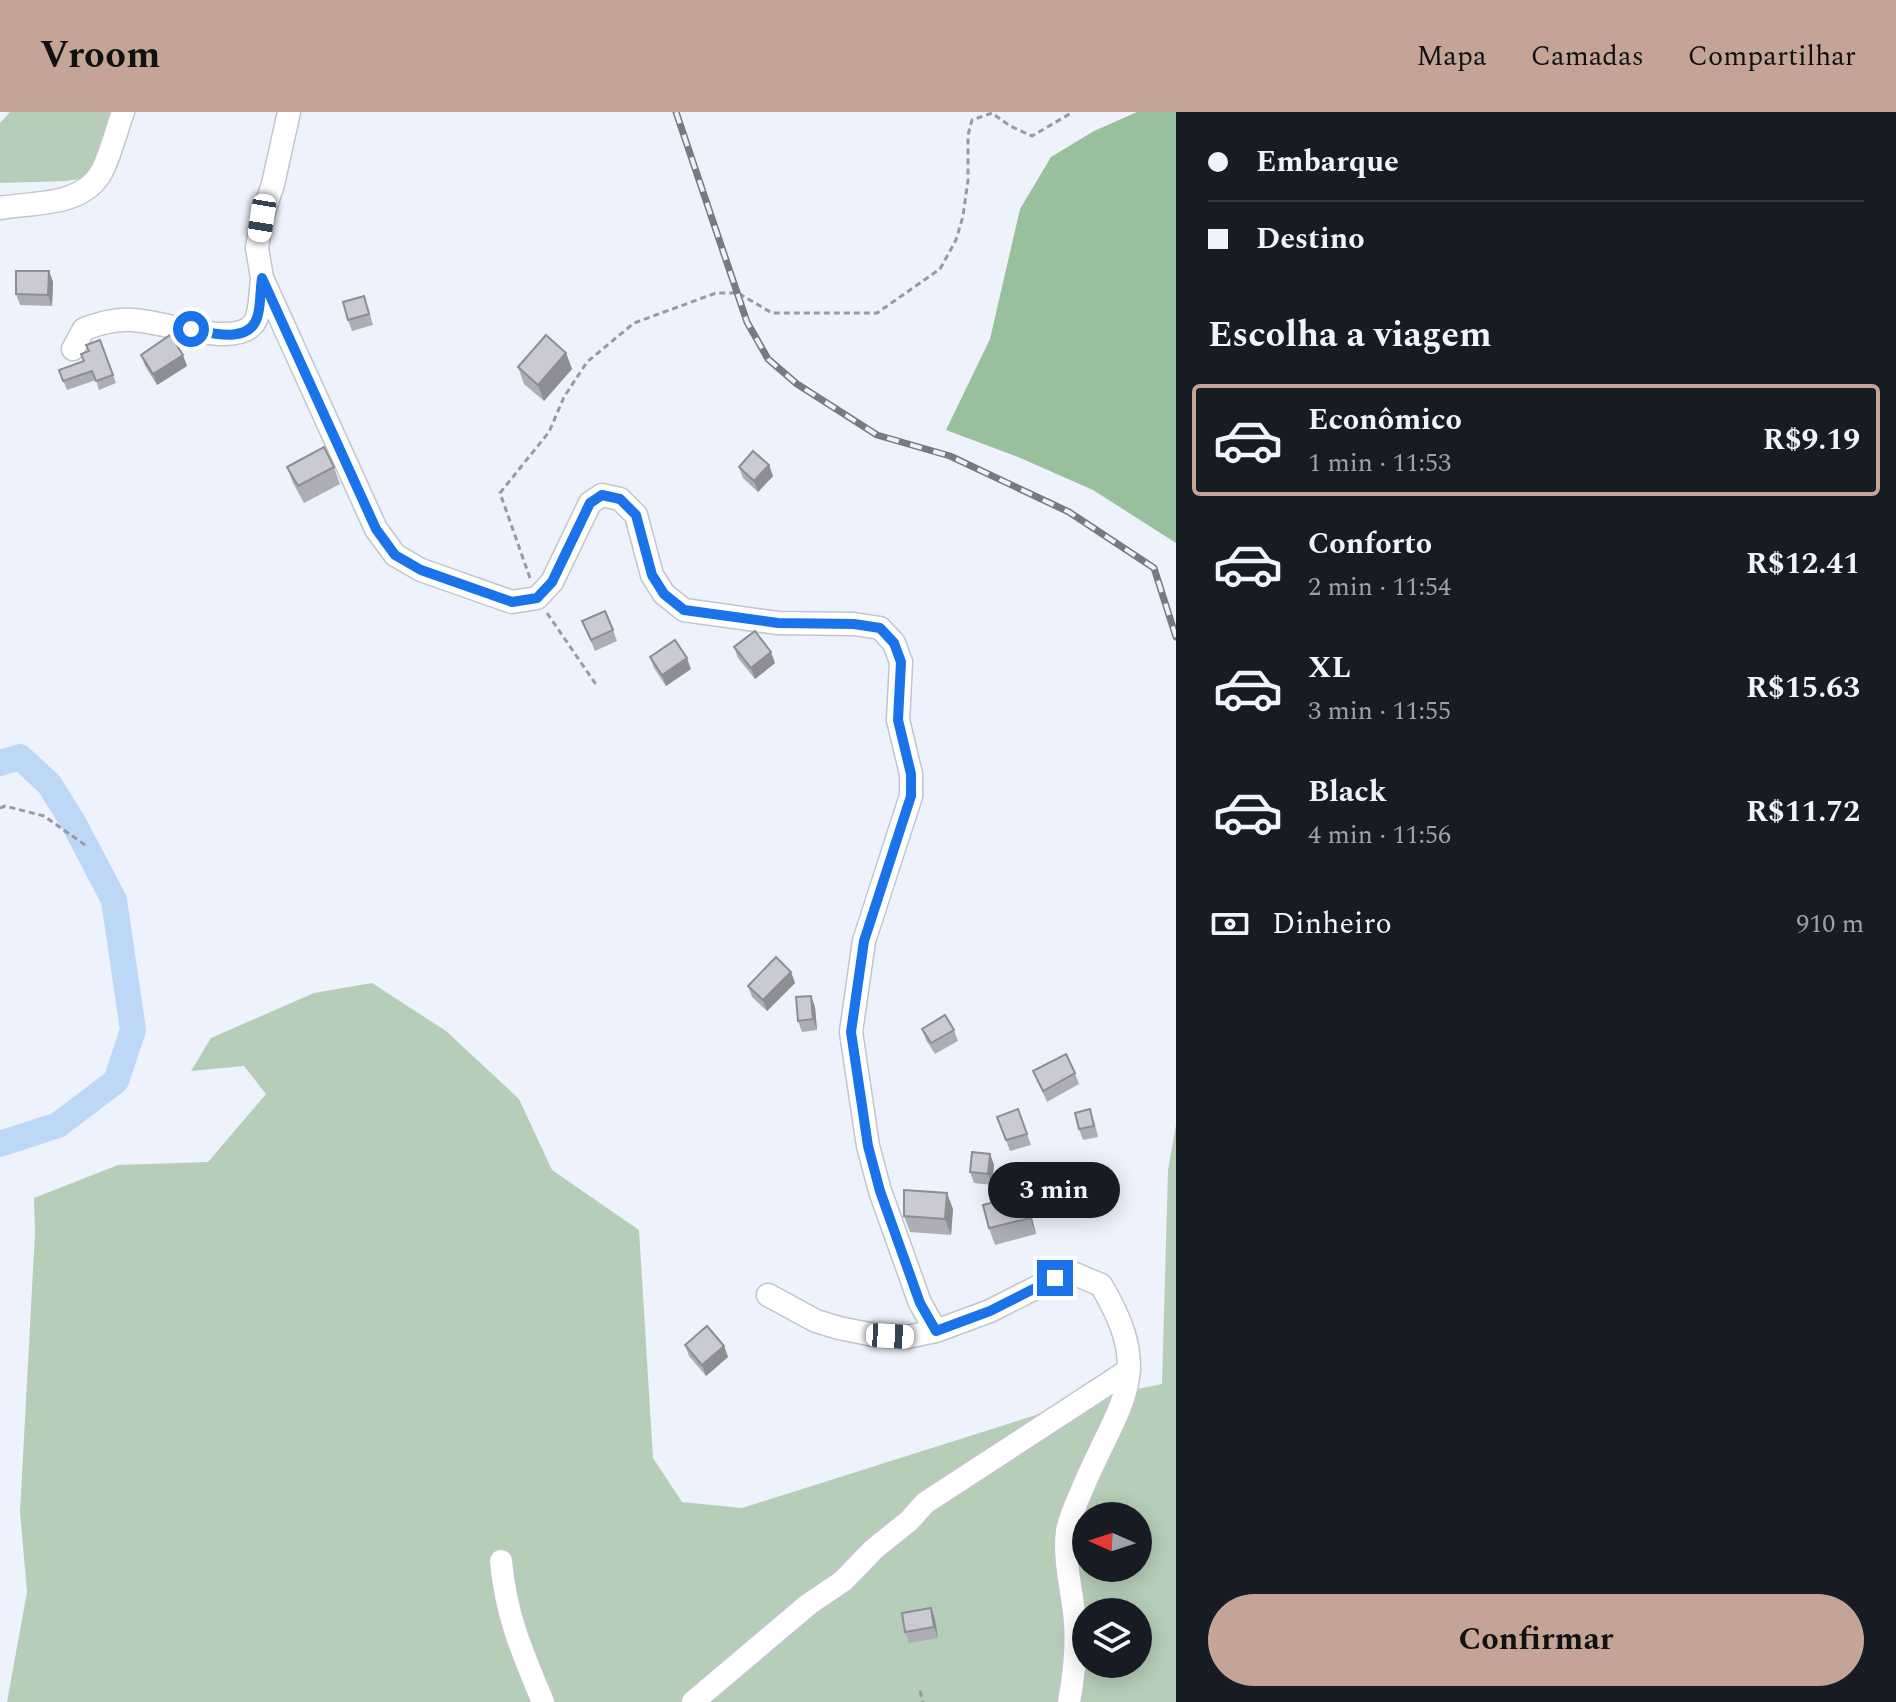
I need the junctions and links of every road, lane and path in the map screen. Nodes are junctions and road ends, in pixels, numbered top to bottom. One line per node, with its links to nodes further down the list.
1 (123, 112): 4 (street)
2 (289, 112): 5 (street)
3 (1073, 112): 7 (path)
4 (0, 208)
5 (262, 278): 6 (street); 7 (street)
6 (73, 349)
7 (537, 598): 8 (path); 12 (street)
8 (597, 686)
9 (0, 808): 10 (path)
10 (85, 845)
11 (768, 1295): 12 (street)
12 (936, 1331): 13 (street)
13 (1129, 1370): 17 (street); 19 (street)
14 (501, 1561): 16 (street)
15 (920, 1691): 18 (path)
16 (543, 1702)
17 (693, 1702)
18 (923, 1702)
19 (1069, 1702)

